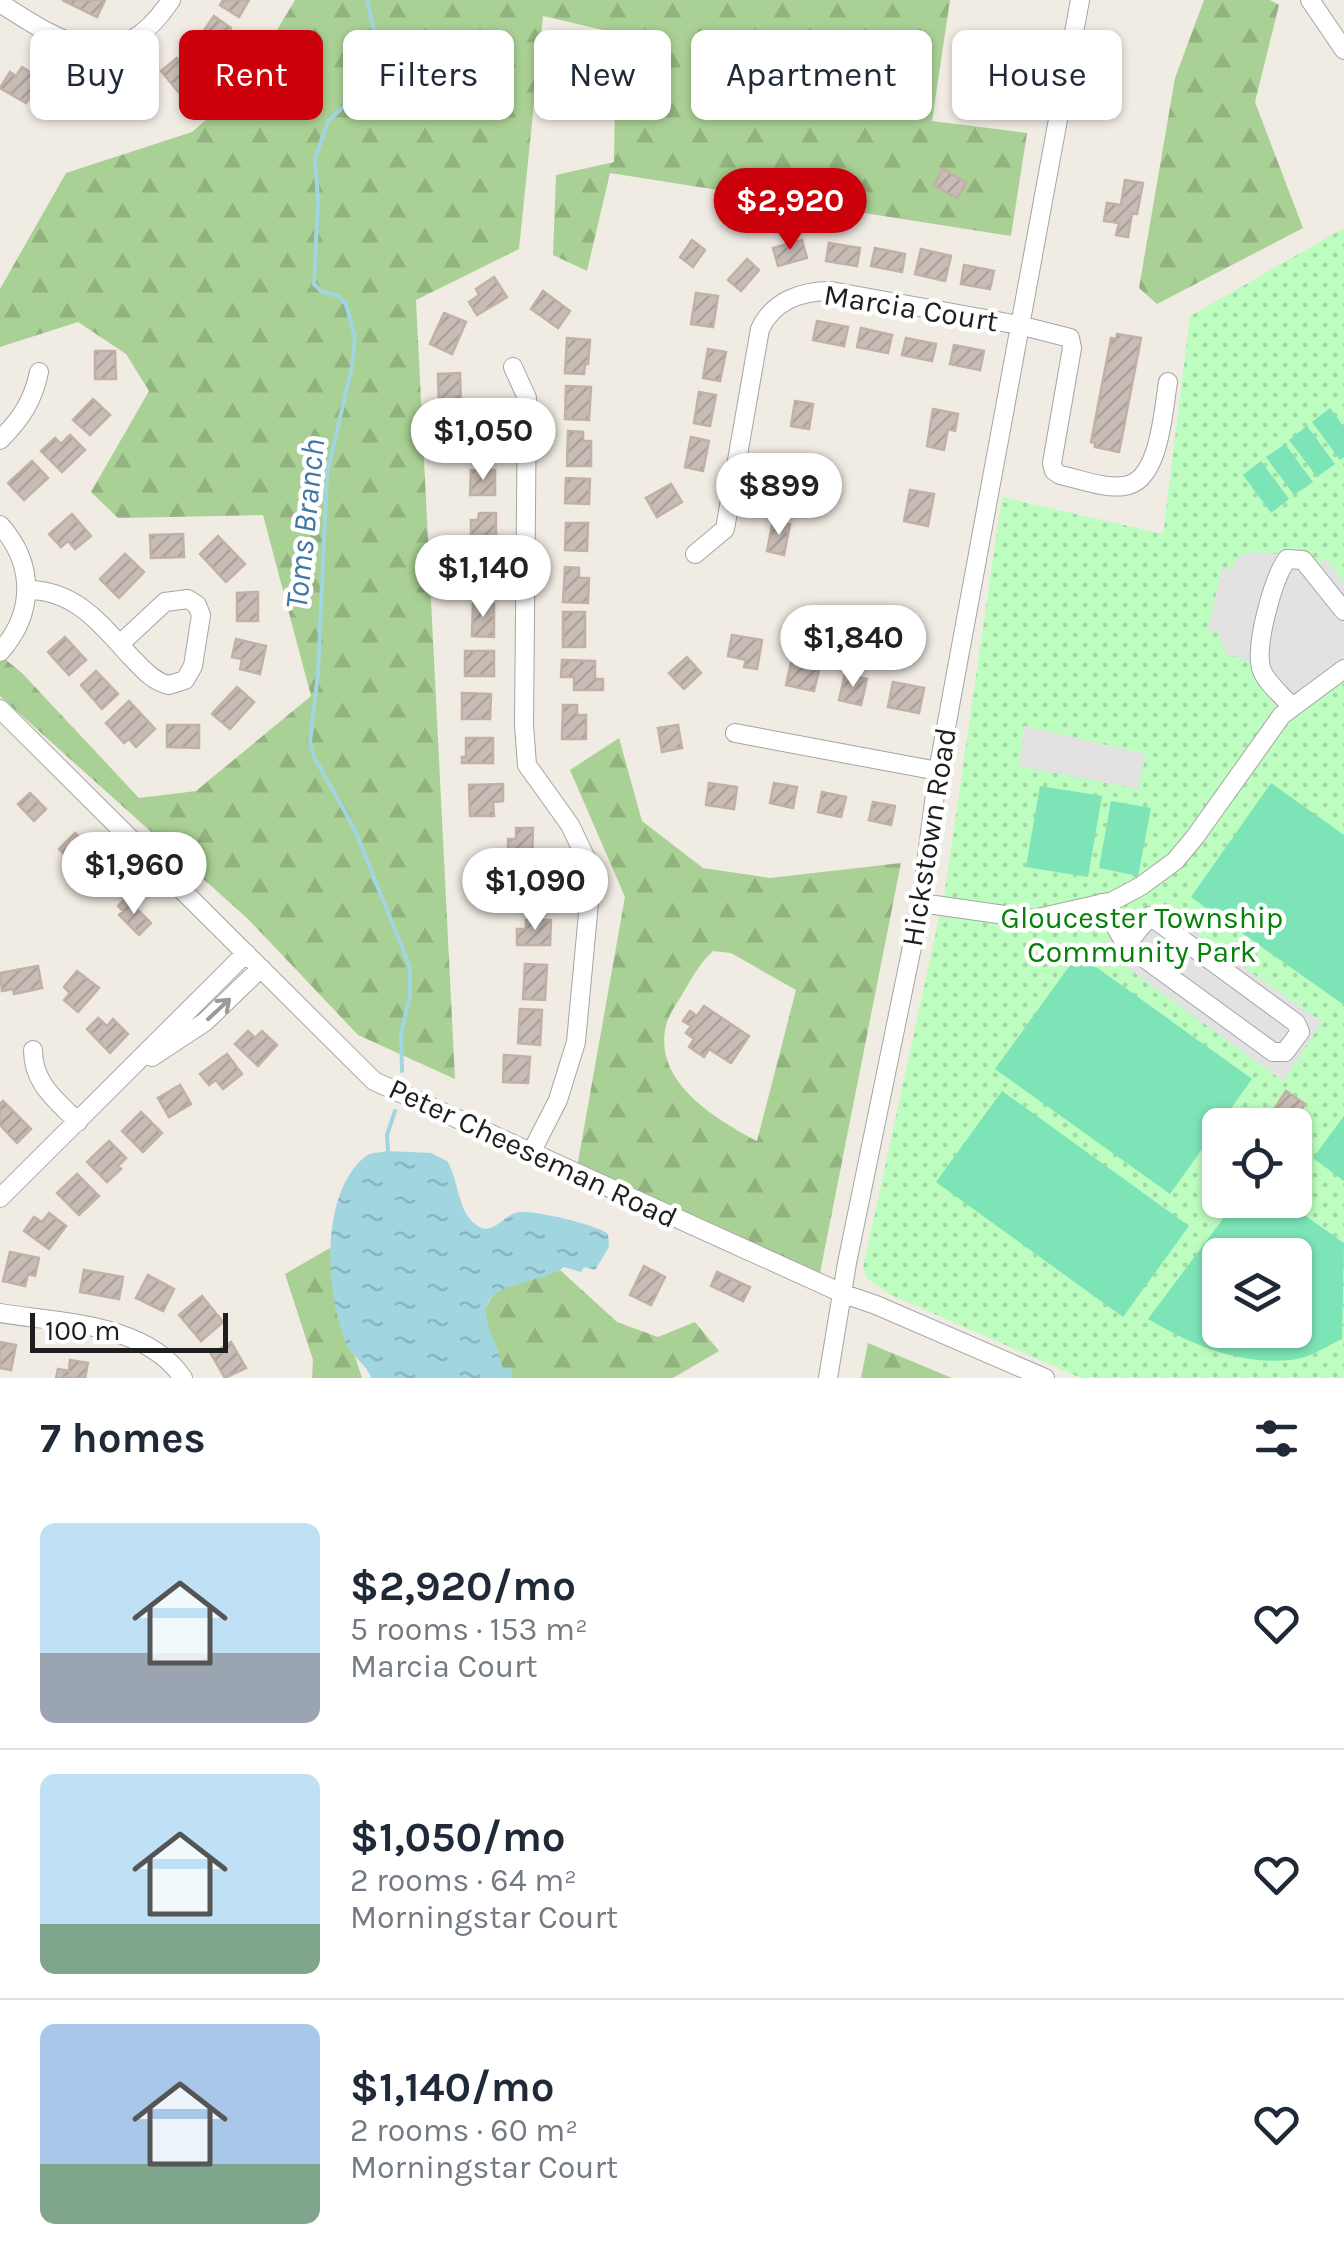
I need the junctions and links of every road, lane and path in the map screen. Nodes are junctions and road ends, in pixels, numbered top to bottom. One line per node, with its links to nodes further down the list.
1 (171, 0): 4 (street)
2 (1080, 0): 6 (street, Hickstown Road)
3 (1310, 0): 5 (street)
4 (1, 5)
5 (1344, 50)
6 (1020, 325): 9 (street, Marcia Court); 12 (street, Marcia Court); 21 (street, Hickstown Road)
7 (513, 367): 32 (street)
8 (40, 372): 10 (street)
9 (1168, 382)
10 (0, 440)
11 (0, 525): 13 (street)
12 (695, 554)
13 (28, 590): 15 (street); 16 (street)
14 (1344, 611): 18 (street)
15 (120, 644): 15 (street)
16 (0, 652)
17 (1344, 669): 18 (street)
18 (1292, 706): 22 (street)
19 (0, 709): 27 (street, Peter Cheeseman Road)
20 (735, 733): 21 (street)
21 (938, 771): 23 (street, Hickstown Road)
22 (1134, 890): 24 (street); 25 (street)
23 (921, 903): 24 (street); 34 (street, Hickstown Road)
24 (1102, 904): 26 (street)
25 (1150, 916): 26 (street); 26 (street)
26 (1126, 944)
27 (246, 953): 28 (street, Peter Cheeseman Road); 30 (street)
28 (261, 968): 30 (street, one-way to 28); 32 (street, Peter Cheeseman Road)
29 (33, 1050): 31 (street)
30 (116, 1084): 31 (street)
31 (78, 1122): 33 (street)
32 (532, 1151): 34 (street, Peter Cheeseman Road)
33 (0, 1198)
34 (844, 1294): 37 (street, Hickstown Road); 38 (street, Peter Cheeseman Road)
35 (0, 1312): 36 (street)
36 (183, 1378)
37 (828, 1378)
38 (1045, 1378)

